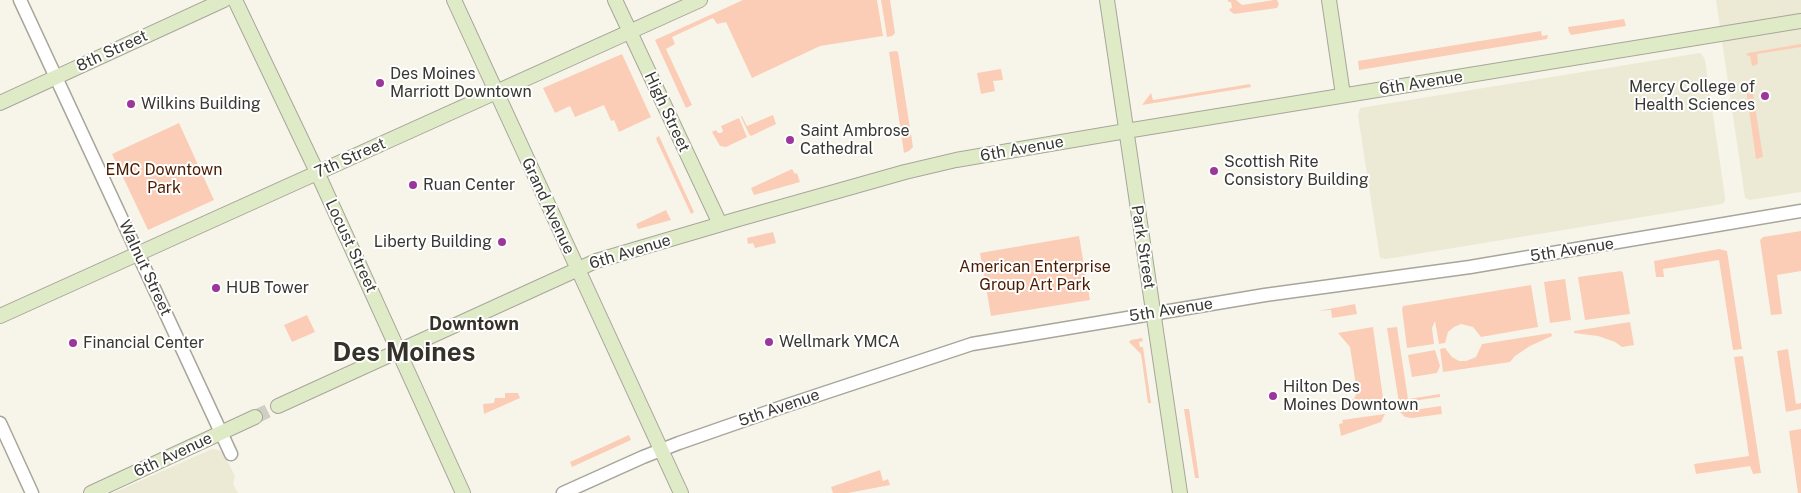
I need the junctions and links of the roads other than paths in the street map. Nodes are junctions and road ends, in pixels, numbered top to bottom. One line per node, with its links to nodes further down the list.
1 (20, 0): 11 (street, Walnut Street)
2 (224, 0): 11 (main road, 8th Street)
3 (235, 0): 16 (main road, Locust Street)
4 (454, 0): 12 (main road, Grand Avenue)
5 (615, 0): 10 (main road, High Street)
6 (700, 0): 10 (main road, 7th Street)
7 (1106, 0): 15 (main road, Park Street)
8 (1329, 0): 13 (main road)
9 (1801, 22): 13 (main road, 6th Avenue)
10 (630, 31): 12 (main road, 7th Street); 18 (main road, High Street)
11 (56, 77): 14 (main road, 8th Street); 19 (street, Walnut Street)
12 (496, 93): 16 (main road, 7th Street); 20 (main road, Grand Avenue)
13 (1343, 95): 15 (main road, 6th Avenue)
14 (0, 103)
15 (1126, 131): 18 (main road, 6th Avenue); 21 (main road, Park Street)
16 (317, 172): 19 (main road, 7th Street); 23 (main road, Locust Street)
17 (1801, 211): 21 (street, 5th Avenue)
18 (720, 224): 20 (main road, 6th Avenue)
19 (138, 254): 22 (main road, 7th Street); 27 (street, Walnut Street)
20 (578, 269): 23 (main road, 6th Avenue); 28 (main road, Grand Avenue)
21 (1153, 313): 28 (street, 5th Avenue); 35 (main road, Park Street)
22 (0, 316)
23 (398, 350): 24 (main road, 6th Avenue); 32 (main road, Locust Street)
24 (278, 406)
25 (255, 417): 27 (main road, 6th Avenue)
26 (0, 423): 30 (street)
27 (221, 433): 29 (street, Walnut Street); 31 (main road, 6th Avenue)
28 (661, 450): 33 (street, 5th Avenue); 34 (main road, Grand Avenue)
29 (231, 454)
30 (32, 493)
31 (91, 493)
32 (463, 493)
33 (563, 493)
34 (681, 493)
35 (1180, 493)

